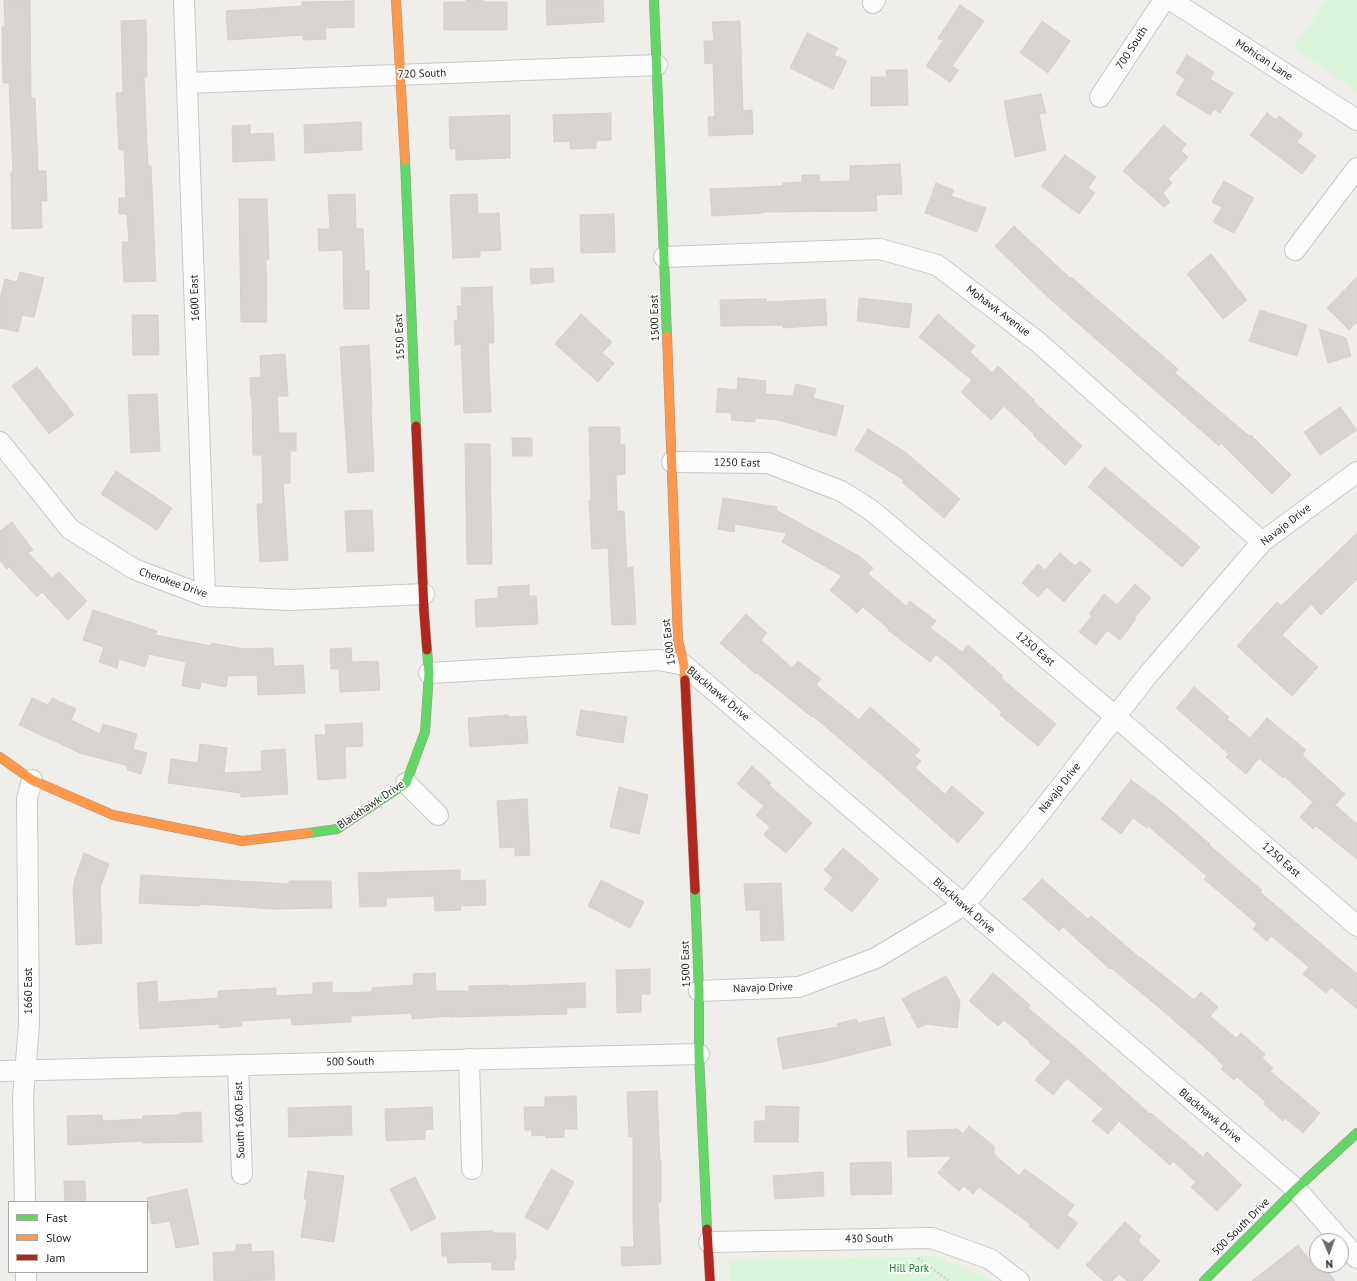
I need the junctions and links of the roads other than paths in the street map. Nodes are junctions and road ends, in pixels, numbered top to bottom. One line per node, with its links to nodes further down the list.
1 (184, 0): 8 (street, 1600 East)
2 (396, 0): 7 (street, 1550 East)
3 (654, 0): 6 (street, 1500 East)
4 (1164, 0): 9 (street, 700 South)
5 (1171, 0): 10 (street, Mohican Lane)
6 (657, 65): 7 (street, 720 South); 13 (street, 1500 East)
7 (401, 75): 8 (street, 720 South); 18 (street, 1550 East)
8 (187, 84): 19 (street, 1600 East)
9 (1100, 97)
10 (1357, 120)
11 (1357, 168): 12 (street)
12 (1295, 250)
13 (664, 257): 15 (street, 1500 East); 17 (street, Mohawk Avenue)
14 (0, 442): 19 (street, Cherokee Drive)
15 (672, 462): 20 (street, 1500 East); 22 (street, 1250 East)
16 (1357, 472): 17 (street, Navajo Drive)
17 (1262, 542): 22 (street, Navajo Drive)
18 (424, 594): 19 (street, Cherokee Drive); 21 (street, 1550 East)
19 (206, 596)
20 (684, 665): 21 (street, Blackhawk Drive); 27 (street, Blackhawk Drive); 29 (street, 1500 East)
21 (429, 673): 25 (street, Blackhawk Drive)
22 (1116, 717): 27 (street, Navajo Drive); 28 (street, 1250 East)
23 (0, 757): 24 (street, Blackhawk Drive)
24 (32, 780): 25 (street, Blackhawk Drive); 33 (street, 1660 East)
25 (406, 783): 26 (street)
26 (438, 815)
27 (964, 905): 29 (street, Navajo Drive); 38 (street, Blackhawk Drive)
28 (1357, 926)
29 (699, 990): 30 (street, 1500 East)
30 (700, 1054): 31 (street, 500 South); 40 (street, 1500 East)
31 (469, 1059): 32 (street, 500 South); 36 (street)
32 (238, 1065): 33 (street, 500 South); 37 (street, South 1600 East)
33 (25, 1070): 34 (street, 500 South); 39 (street, 1660 East)
34 (0, 1071)
35 (1357, 1133): 38 (street, 500 South Drive)
36 (472, 1169)
37 (242, 1174)
38 (1296, 1189): 41 (street, Blackhawk Drive); 44 (street, 500 South Drive)
39 (25, 1201)
40 (709, 1242): 42 (street, 1500 East); 43 (street, 430 South)
41 (1357, 1258)
42 (710, 1281)
43 (1019, 1281)
44 (1204, 1281)

